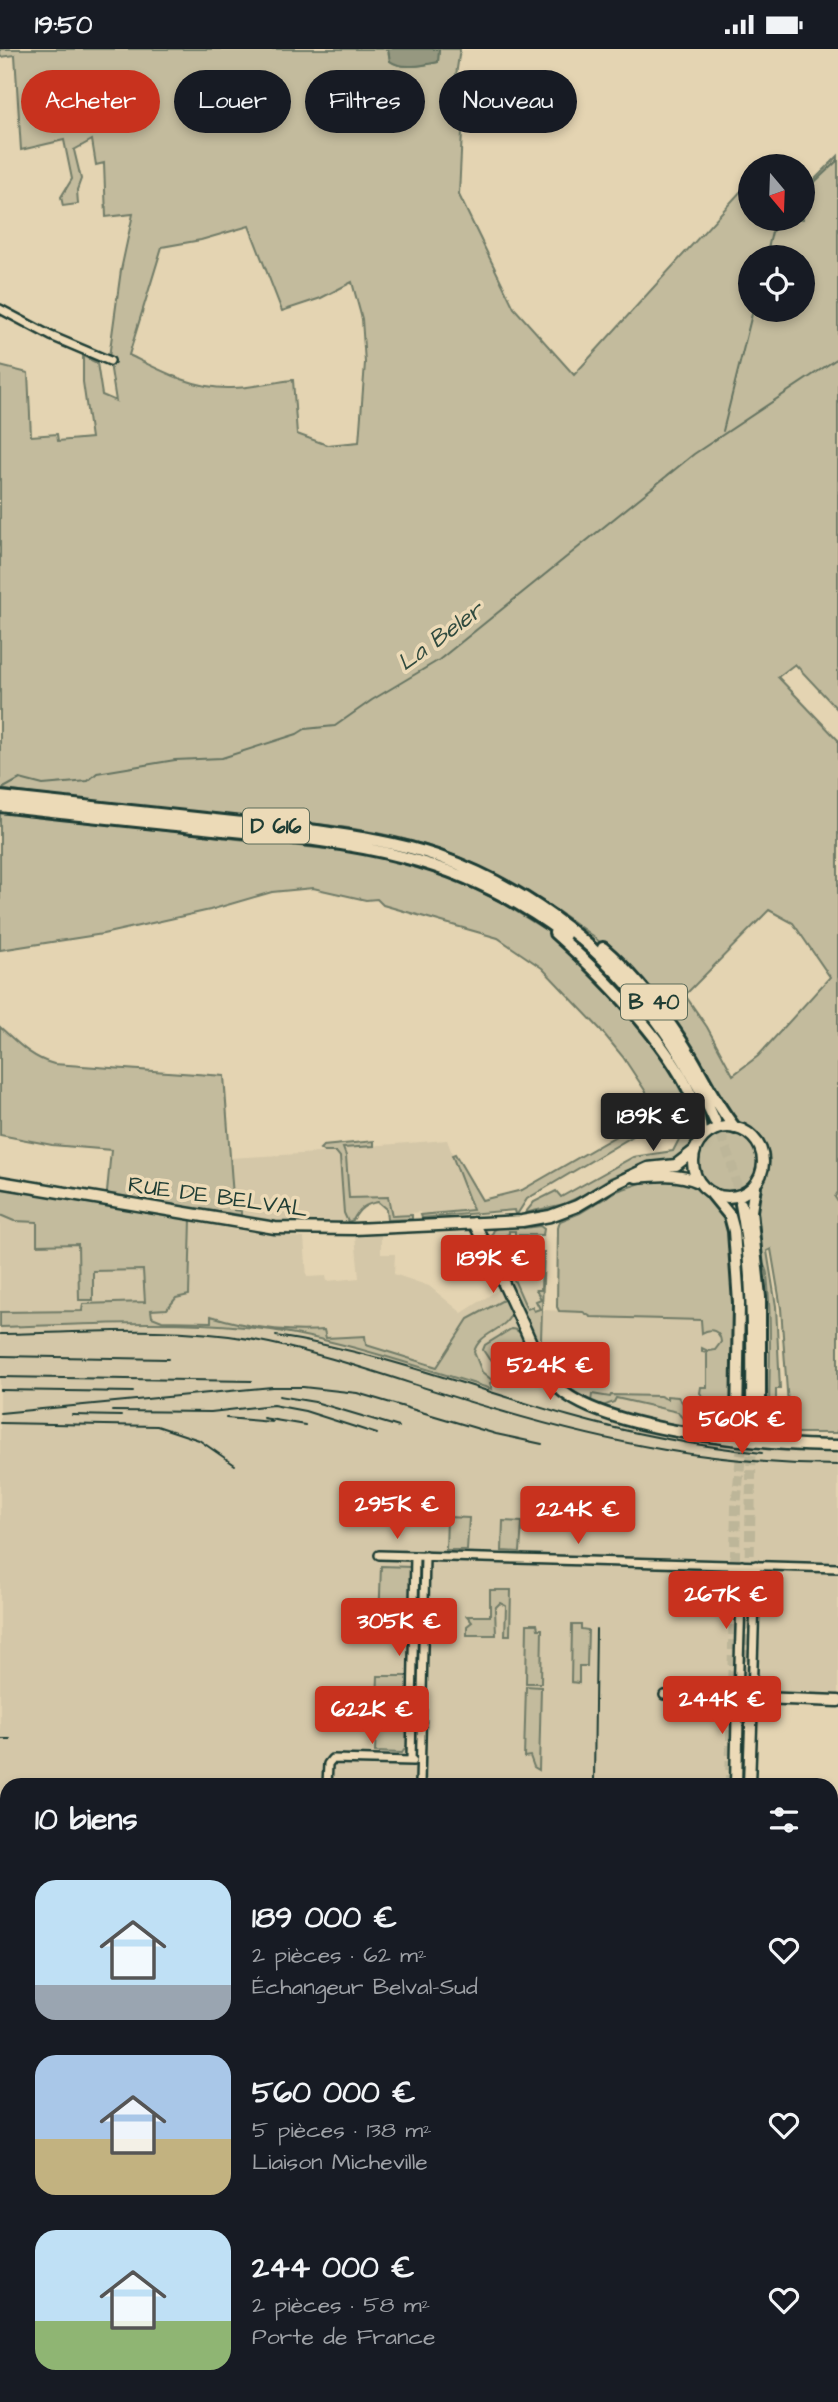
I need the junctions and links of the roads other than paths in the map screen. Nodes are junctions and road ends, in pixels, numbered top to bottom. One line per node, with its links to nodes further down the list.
1 (0, 309): 2 (street)
2 (110, 361)
3 (0, 797): 5 (highway, D 616)
4 (0, 806): 5 (highway, D 616)
5 (537, 910): 6 (highway, B 40); 7 (highway, B 40); 8 (highway, B 40)
6 (713, 1122)
7 (735, 1128): 8 (main road); 13 (main road)
8 (701, 1139): 9 (main road)
9 (694, 1151): 10 (main road); 12 (main road)
10 (628, 1177): 12 (main road); 16 (main road, RUE DE BELVAL)
11 (0, 1182): 17 (main road, RUE DE BELVAL)
12 (699, 1182): 14 (main road)
13 (754, 1186): 14 (main road); 21 (highway)
14 (712, 1194): 21 (highway)
15 (739, 1205): 21 (highway)
16 (504, 1221): 18 (main road, RUE DE BELVAL); 19 (main road)
17 (474, 1223): 18 (main road, RUE DE BELVAL); 20 (main road)
18 (486, 1223): 19 (main road)
19 (489, 1237): 20 (main road)
20 (494, 1259): 22 (main road)
21 (748, 1423)
22 (838, 1446)
23 (379, 1555): 24 (street)
24 (415, 1556): 25 (street); 33 (street)
25 (425, 1556): 26 (street); 34 (street)
26 (742, 1565): 27 (street); 30 (street)
27 (756, 1565): 28 (street); 31 (street)
28 (838, 1567)
29 (664, 1695): 30 (street)
30 (738, 1697): 31 (main road); 37 (main road)
31 (752, 1698): 32 (main road); 38 (main road)
32 (838, 1700)
33 (411, 1761): 34 (street); 35 (street)
34 (421, 1761): 36 (street)
35 (327, 1778)
36 (420, 1778)
37 (736, 1778)
38 (750, 1778)

